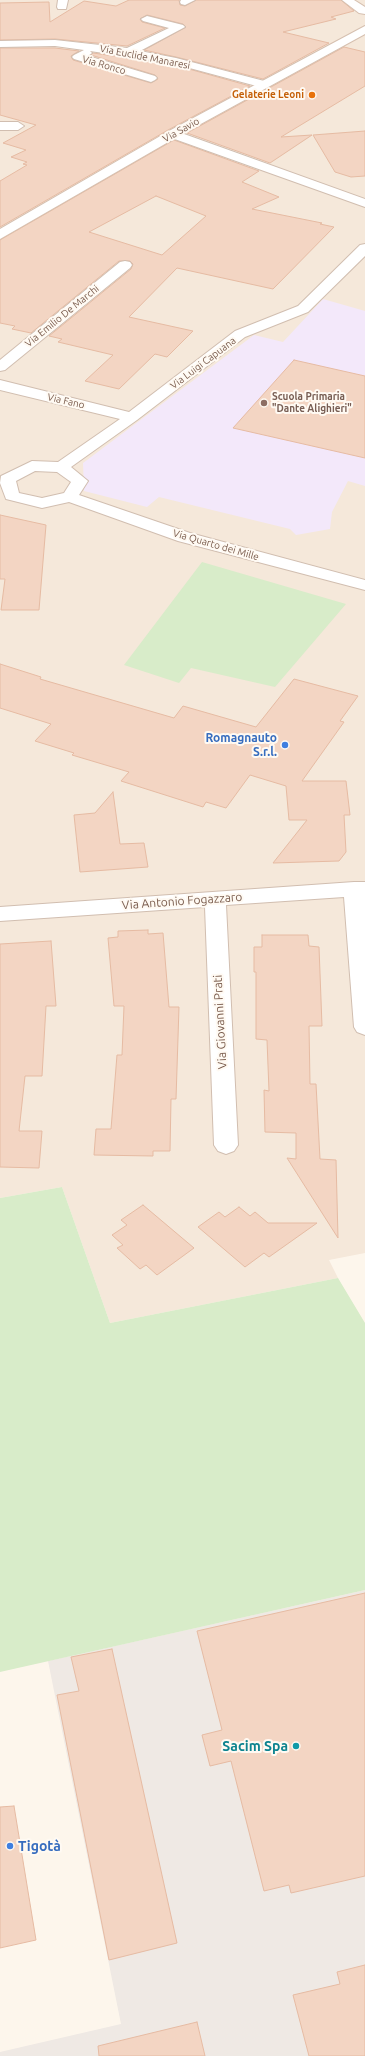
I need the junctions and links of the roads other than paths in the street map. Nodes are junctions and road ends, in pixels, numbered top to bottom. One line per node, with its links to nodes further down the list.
1 (347, 0): 3 (street)
2 (357, 0): 3 (street)
3 (365, 10)
4 (147, 19): 8 (street)
5 (365, 29): 10 (street, Via Savio)
6 (0, 44): 7 (street, Via Euclide Manaresi)
7 (98, 48): 8 (street, Via Euclide Manaresi); 9 (street, Via Ronco)
8 (129, 52): 10 (street, Via Euclide Manaresi)
9 (151, 78)
10 (264, 84): 13 (street, Via Savio)
11 (0, 126): 12 (street)
12 (18, 126)
13 (173, 134): 14 (street); 15 (street, Via Savio)
14 (365, 203)
15 (0, 235)
16 (365, 248): 20 (street, Via Luigi Capuana)
17 (125, 265): 18 (street, Via Emilio De Marchi)
18 (0, 367)
19 (0, 385): 20 (street, Via Fano)
20 (132, 416): 21 (street, Via Luigi Capuana)
21 (61, 467): 22 (street); 23 (street)
22 (4, 479): 23 (street)
23 (70, 497): 24 (street, Via Quarto dei Mille)
24 (365, 585)
25 (360, 889): 26 (street, Via Antonio Fogazzaro); 28 (street)
26 (215, 899): 27 (street, Via Antonio Fogazzaro); 29 (street, Via Giovanni Prati)
27 (0, 914)
28 (365, 1027)
29 (226, 1144)

